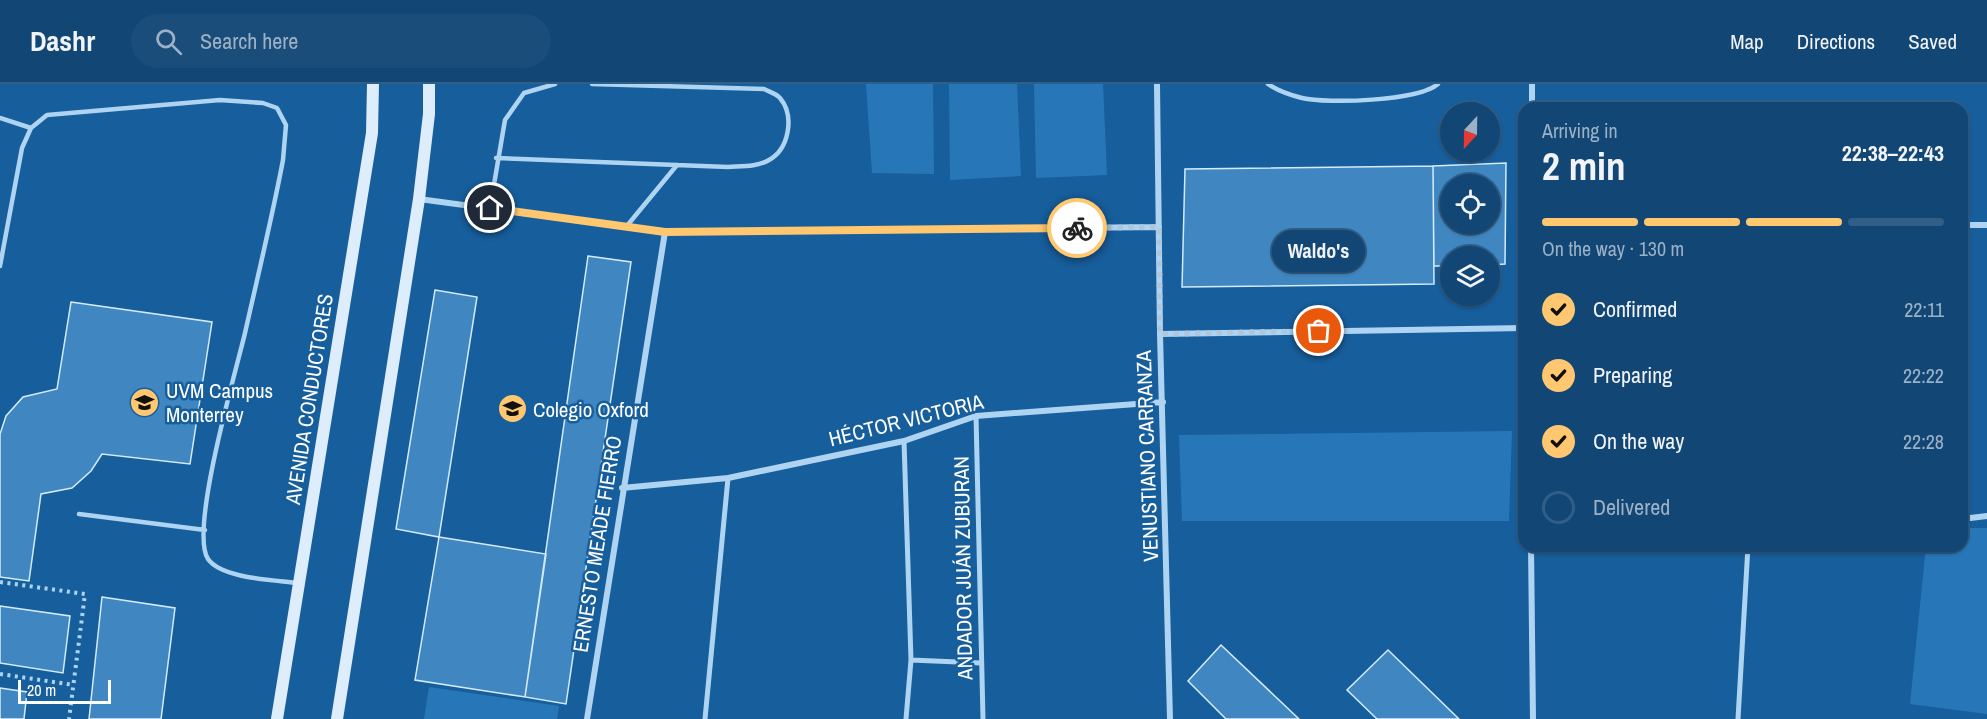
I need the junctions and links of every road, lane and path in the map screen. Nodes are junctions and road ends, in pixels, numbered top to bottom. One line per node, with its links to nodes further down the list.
1 (373, 84): 36 (main road, AVENIDA CONDUCTORES)
2 (429, 84): 14 (main road)
3 (555, 84): 12 (lane)
4 (592, 84): 13 (lane)
5 (1158, 84): 19 (street, VENUSTIANO CARRANZA)
6 (1268, 84): 7 (lane)
7 (1438, 84)
8 (1532, 84): 9 (street)
9 (1532, 102)
10 (0, 118): 11 (lane)
11 (31, 128): 21 (lane); 32 (lane)
12 (496, 158): 13 (lane); 15 (lane)
13 (677, 165): 18 (lane)
14 (419, 199): 15 (street); 43 (main road)
15 (490, 208): 18 (street)
16 (1968, 225): 17 (street)
17 (1987, 225)
18 (626, 227): 20 (street)
19 (1159, 227): 20 (street); 23 (street, VENUSTIANO CARRANZA)
20 (665, 232): 28 (street, ERNESTO MEADE FIERRO)
21 (0, 266)
22 (1518, 328): 23 (street)
23 (1160, 334): 24 (street, VENUSTIANO CARRANZA)
24 (1163, 402): 25 (street, HÉCTOR VICTORIA); 48 (street, VENUSTIANO CARRANZA)
25 (975, 416): 26 (street, HÉCTOR VICTORIA); 38 (street, ANDADOR JUÁN ZUBURAN)
26 (904, 441): 27 (street, HÉCTOR VICTORIA); 37 (street)
27 (728, 478): 28 (street, HÉCTOR VICTORIA); 45 (street)
28 (622, 488): 44 (street, ERNESTO MEADE FIERRO)
29 (79, 514): 32 (lane)
30 (1987, 516): 31 (street)
31 (1968, 518)
32 (205, 530): 36 (lane)
33 (1531, 552): 49 (street)
34 (1748, 552): 50 (street)
35 (0, 582): 40 (path)
36 (298, 583): 42 (main road, AVENIDA CONDUCTORES)
37 (911, 660): 38 (street); 46 (street)
38 (981, 663): 47 (street, ANDADOR JUÁN ZUBURAN)
39 (0, 674): 40 (path)
40 (74, 685): 41 (path)
41 (69, 719)
42 (277, 719)
43 (337, 719)
44 (587, 719)
45 (705, 719)
46 (906, 719)
47 (983, 719)
48 (1170, 719)
49 (1533, 719)
50 (1738, 719)

